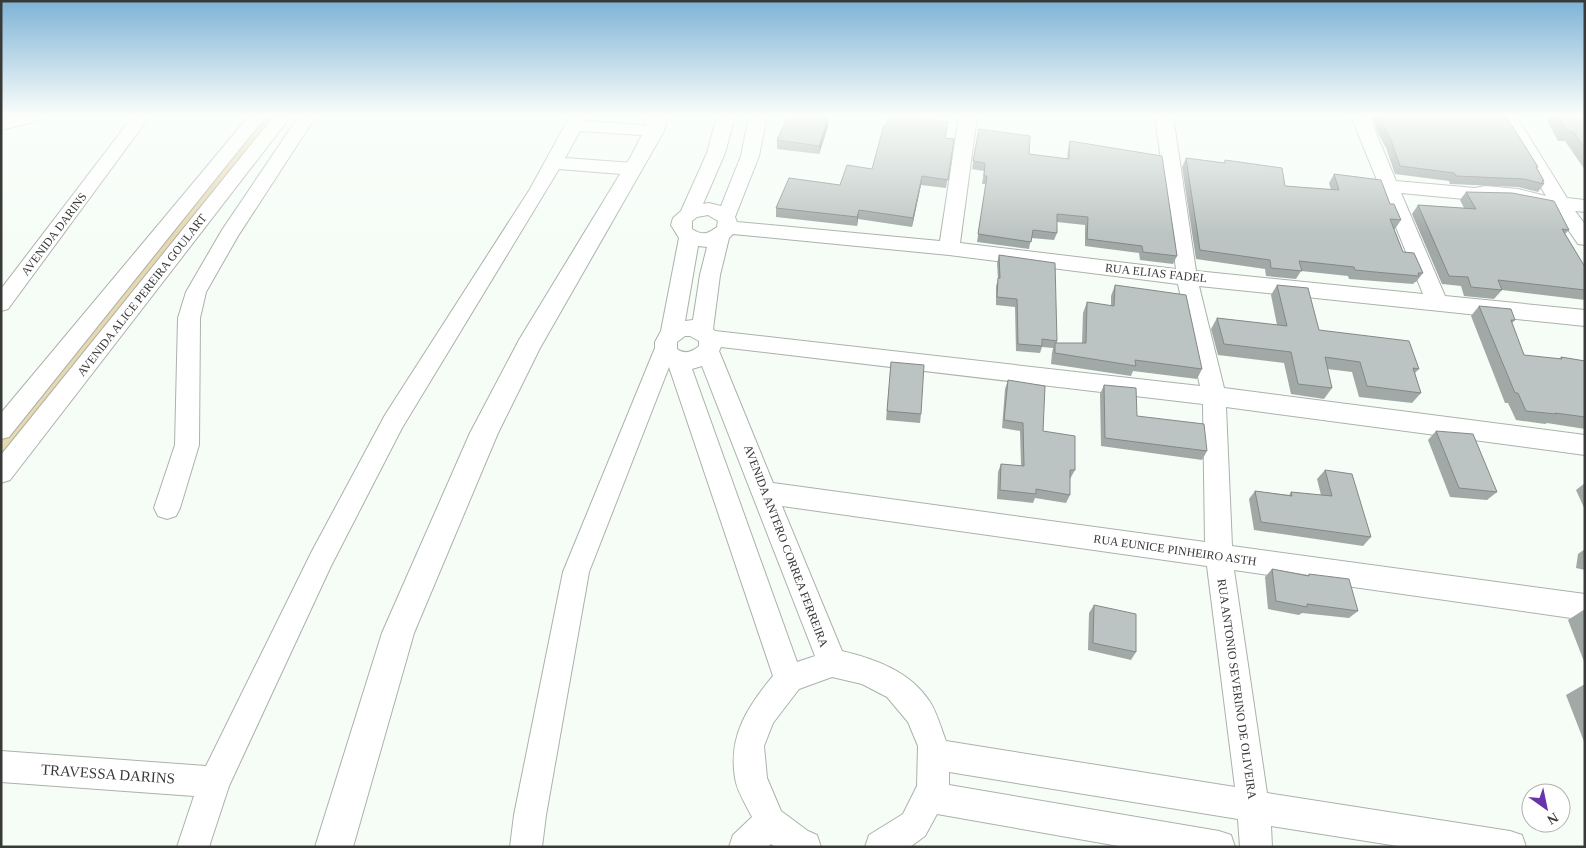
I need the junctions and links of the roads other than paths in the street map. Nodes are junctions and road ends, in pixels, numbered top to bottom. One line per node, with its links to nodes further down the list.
1 (112, 156): 28 (street, AVENIDA DARINS)
2 (225, 156): 18 (street, AVENIDA ALICE PEREIRA GOULART)
3 (252, 156): 19 (street, AVENIDA ALICE PEREIRA GOULART)
4 (282, 156): 22 (street)
5 (558, 156): 13 (street)
6 (640, 156): 14 (highway)
7 (715, 156): 20 (street)
8 (750, 156): 21 (street)
9 (962, 156): 25 (street)
10 (1169, 156): 26 (street, RUA ANTONIO SEVERINO DE OLIVEIRA)
11 (1376, 156): 15 (street)
12 (1531, 156): 16 (street)
13 (554, 163): 14 (street); 44 (street)
14 (633, 169): 49 (highway)
15 (1389, 186): 16 (street); 27 (street)
16 (1560, 204): 17 (street); 24 (street)
17 (1585, 206)
18 (181, 209): 19 (street); 33 (street, AVENIDA ALICE PEREIRA GOULART)
19 (207, 213): 22 (street); 35 (street, AVENIDA ALICE PEREIRA GOULART)
20 (689, 213): 21 (street); 23 (street)
21 (724, 227): 23 (street); 25 (street, RUA ELIAS FADEL); 30 (street)
22 (229, 235): 37 (street)
23 (689, 238): 31 (street)
24 (1585, 239)
25 (948, 248): 26 (street, RUA ELIAS FADEL)
26 (1186, 277): 27 (street, RUA ELIAS FADEL); 32 (street, RUA ANTONIO SEVERINO DE OLIVEIRA)
27 (1436, 301): 29 (street, RUA ELIAS FADEL)
28 (1, 304)
29 (1585, 318)
30 (706, 340): 31 (street); 31 (street); 32 (street); 36 (street, AVENIDA ANTERO CORREA FERREIRA)
31 (672, 348): 41 (street); 50 (street)
32 (1214, 396): 34 (street); 38 (street, RUA ANTONIO SEVERINO DE OLIVEIRA)
33 (1, 430)
34 (1585, 445)
35 (1, 473)
36 (766, 493): 38 (street, RUA EUNICE PINHEIRO ASTH); 40 (street, AVENIDA ANTERO CORREA FERREIRA)
37 (167, 508)
38 (1219, 556): 39 (street, RUA EUNICE PINHEIRO ASTH); 46 (street, RUA ANTONIO SEVERINO DE OLIVEIRA)
39 (1585, 607)
40 (832, 663): 41 (street); 42 (street, AVENIDA ANTERO CORREA FERREIRA)
41 (789, 679): 47 (street)
42 (933, 754): 45 (street, AVENIDA ANTERO CORREA FERREIRA); 46 (street)
43 (1, 766): 44 (street, TRAVESSA DARINS)
44 (215, 782): 48 (street)
45 (929, 796): 53 (street, AVENIDA ANTERO CORREA FERREIRA); 54 (street)
46 (1253, 807): 55 (street, RUA ANTONIO SEVERINO DE OLIVEIRA); 56 (street)
47 (770, 822): 51 (street); 52 (street)
48 (193, 847)
49 (334, 847)
50 (526, 847)
51 (744, 847)
52 (805, 847)
53 (881, 847)
54 (1220, 847)
55 (1256, 847)
56 (1510, 847)

